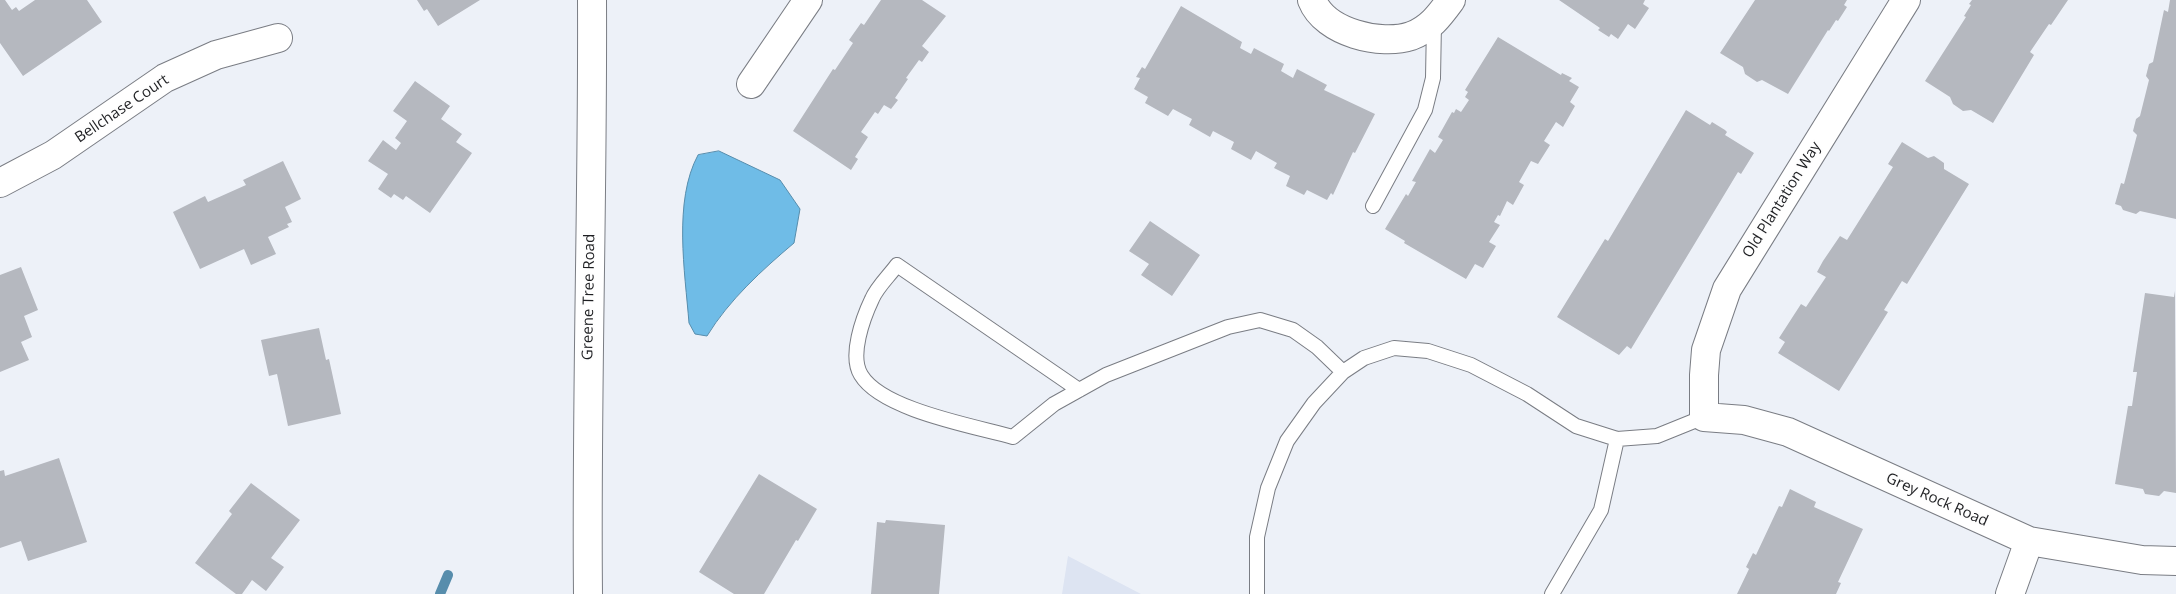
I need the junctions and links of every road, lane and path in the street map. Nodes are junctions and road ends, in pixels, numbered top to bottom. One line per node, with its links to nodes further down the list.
1 (592, 0): 17 (street, Greene Tree Road)
2 (808, 0): 8 (street)
3 (1312, 0): 6 (street)
4 (1451, 0): 6 (street)
5 (1906, 0): 13 (street, Old Plantation Way)
6 (1434, 23): 10 (lane)
7 (278, 38): 9 (street, Bellchase Court)
8 (751, 84)
9 (0, 183)
10 (1373, 206)
11 (1343, 372): 12 (lane); 14 (lane); 18 (lane)
12 (1080, 390): 12 (lane)
13 (1704, 417): 14 (lane); 15 (street, Grey Rock Road)
14 (1617, 439): 19 (lane)
15 (2028, 541): 16 (street, Grey Rock Road); 20 (street)
16 (2176, 561)
17 (588, 594)
18 (1257, 594)
19 (1552, 594)
20 (2010, 594)

